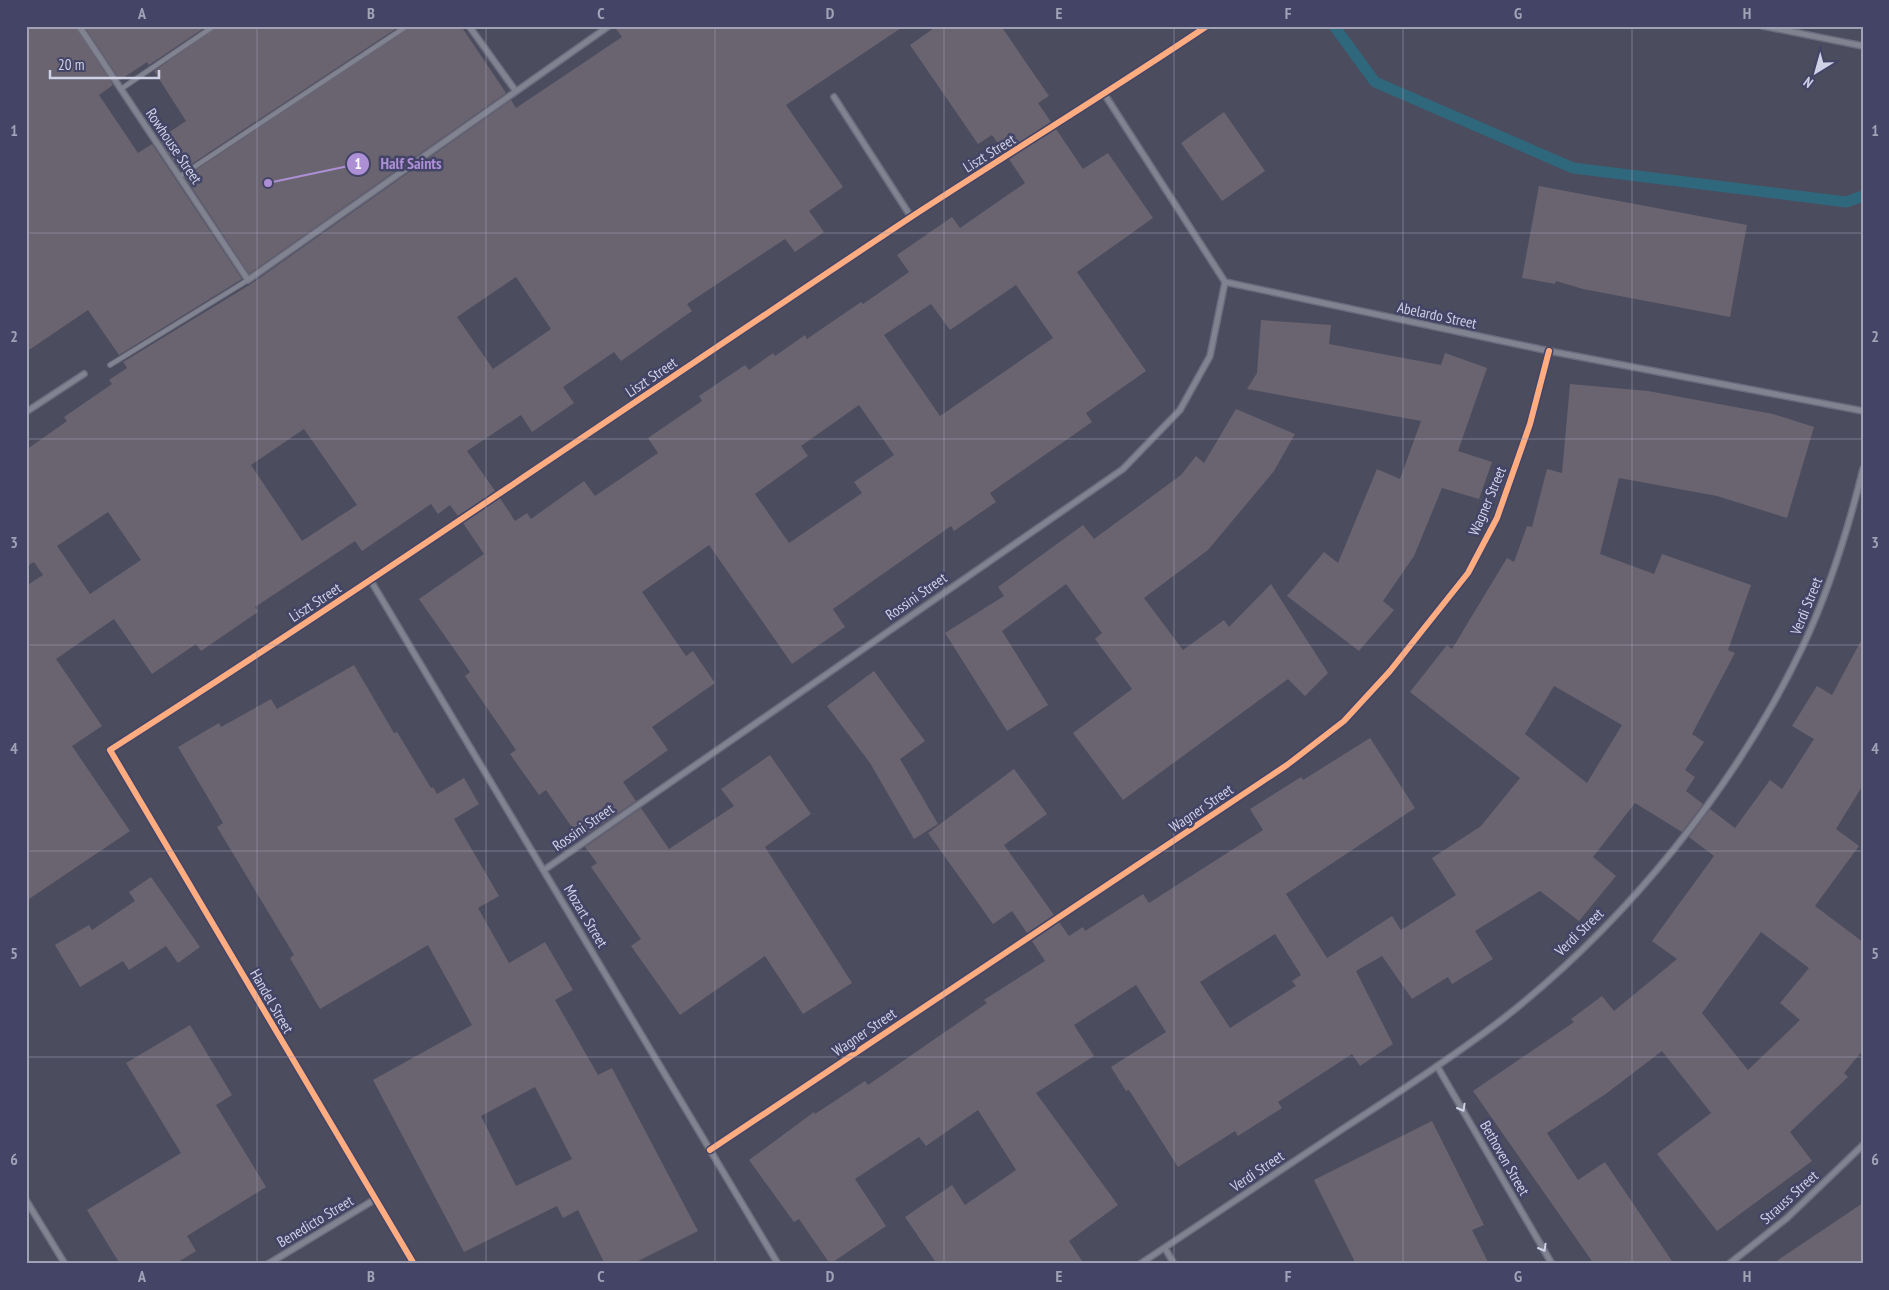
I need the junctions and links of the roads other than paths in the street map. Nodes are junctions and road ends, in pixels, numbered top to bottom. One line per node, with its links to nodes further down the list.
1 (79, 26): 9 (street, Rowhouse Street)
2 (214, 26): 9 (lane)
3 (407, 26): 13 (lane)
4 (469, 26): 10 (street)
5 (609, 26): 10 (street)
6 (1207, 26): 11 (street, Liszt Street)
7 (1763, 26): 8 (street)
8 (1863, 46)
9 (121, 89): 13 (street, Rowhouse Street)
10 (515, 90): 15 (street)
11 (1105, 95): 14 (street, Liszt Street); 16 (street)
12 (834, 97): 14 (street)
13 (179, 177): 15 (street, Rowhouse Street)
14 (911, 217): 23 (street, Liszt Street)
15 (248, 280): 18 (lane)
16 (1225, 282): 17 (street, Abelardo Street); 25 (street, Rossini Street)
17 (1549, 351): 20 (street, Abelardo Street); 28 (street, Wagner Street)
18 (110, 365)
19 (84, 374): 21 (street)
20 (1863, 410)
21 (26, 412)
22 (1863, 470): 26 (street, Verdi Street)
23 (371, 580): 24 (street, Liszt Street); 25 (street, Mozart Street)
24 (110, 750): 30 (street, Handel Street)
25 (544, 870): 28 (street, Mozart Street)
26 (1437, 1066): 31 (street, Verdi Street); 38 (street, Bethoven Street, one-way to 38)
27 (1863, 1144): 39 (street, Strauss Street)
28 (710, 1150): 35 (street, Mozart Street)
29 (26, 1200): 32 (street)
30 (374, 1200): 33 (street, Benedicto Street); 34 (street, Handel Street)
31 (1164, 1248): 36 (street, Verdi Street); 37 (street)
32 (65, 1264)
33 (268, 1264)
34 (414, 1264)
35 (778, 1264)
36 (1140, 1264)
37 (1174, 1264)
38 (1552, 1264)
39 (1729, 1264)

